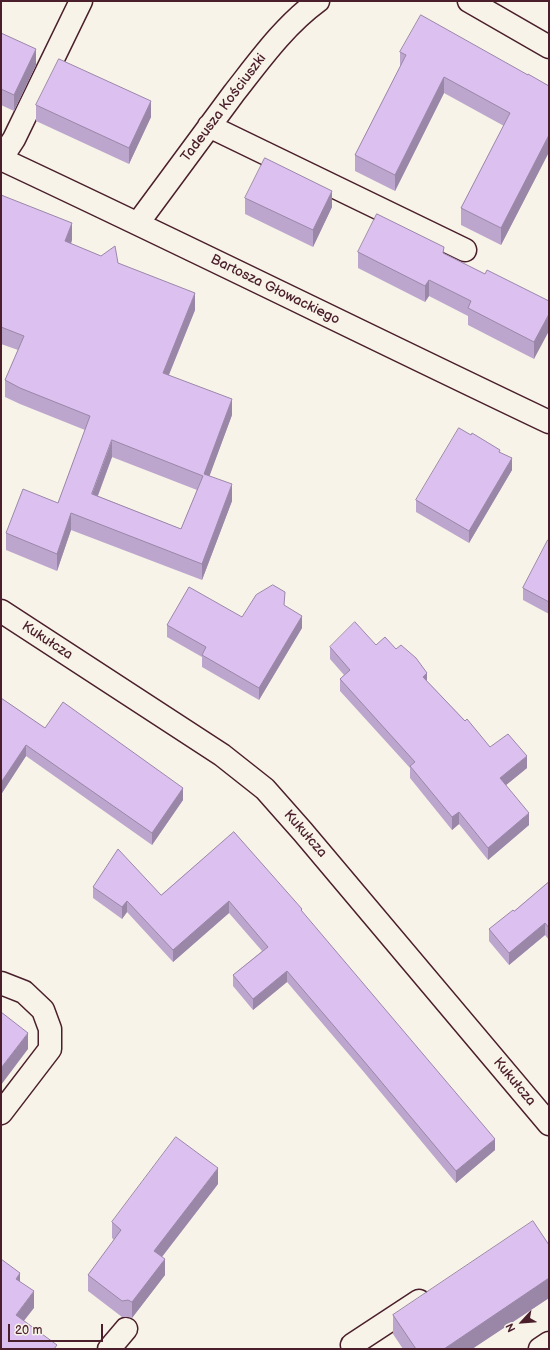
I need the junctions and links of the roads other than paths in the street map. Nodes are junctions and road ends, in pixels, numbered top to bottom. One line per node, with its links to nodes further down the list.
1 (81, 1): 6 (street)
2 (318, 1): 5 (street, Tadeusza Kościuszki)
3 (477, 3): 4 (street)
4 (549, 47)
5 (210, 126): 7 (street, Tadeusza Kościuszki); 8 (street)
6 (1, 159): 7 (street, Bartosza Głowackiego)
7 (138, 223): 9 (street, Bartosza Głowackiego)
8 (465, 250)
9 (549, 422)
10 (1, 611): 13 (street, Kukułcza)
11 (1, 983): 12 (street)
12 (1, 1114)
13 (549, 1124)
14 (435, 1291): 18 (street)
15 (126, 1329): 17 (street)
16 (549, 1343): 19 (street)
17 (109, 1349)
18 (354, 1349)
19 (540, 1349)

